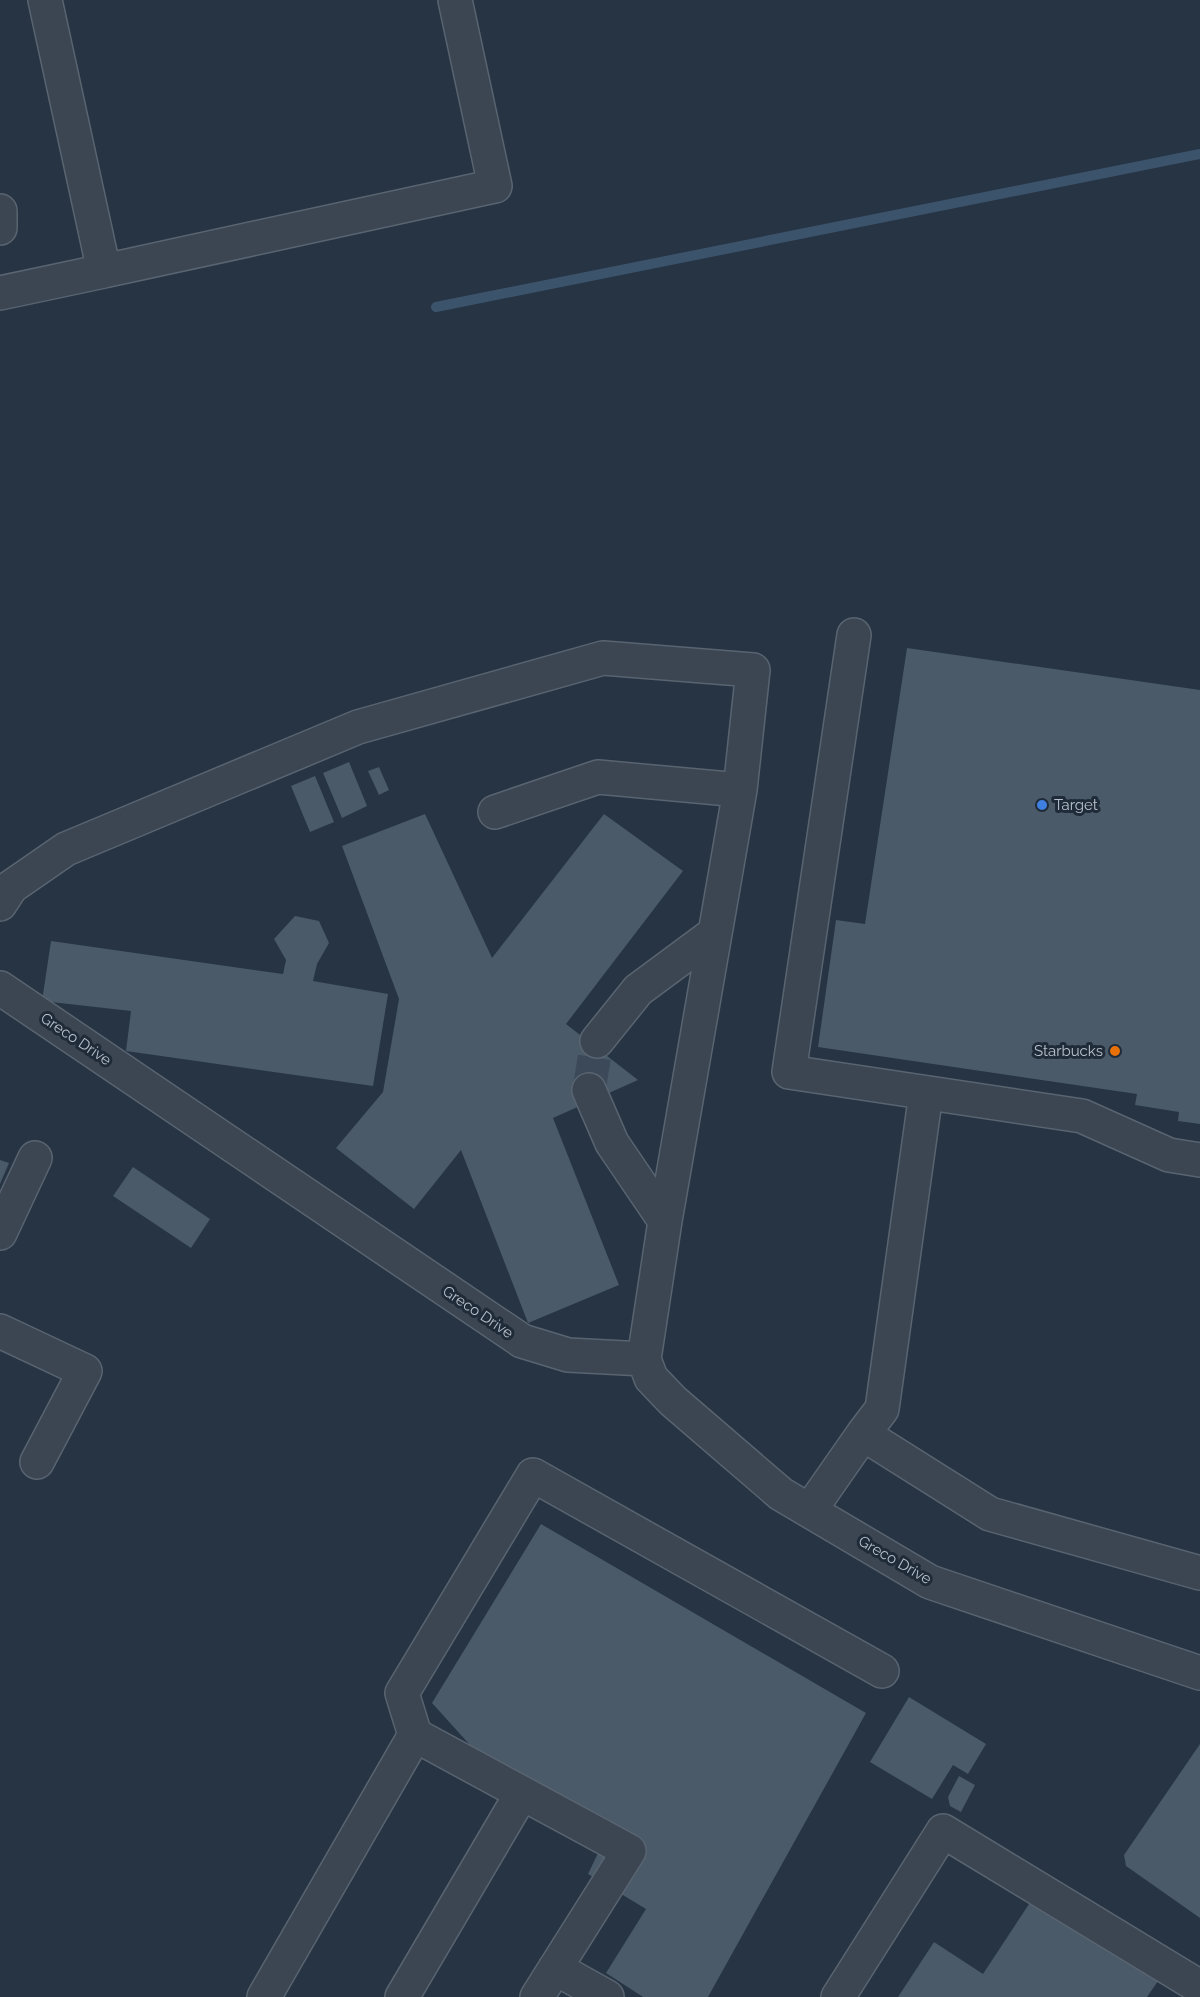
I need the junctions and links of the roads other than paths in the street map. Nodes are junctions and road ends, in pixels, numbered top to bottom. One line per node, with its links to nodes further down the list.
1 (45, 0): 5 (street)
2 (455, 0): 5 (street)
3 (0, 212): 4 (street)
4 (0, 228)
5 (104, 271): 6 (street)
6 (0, 293)
7 (854, 635): 15 (street)
8 (740, 790): 9 (street); 10 (street); 11 (street)
9 (495, 812)
10 (0, 904)
11 (715, 933): 13 (street); 18 (street)
12 (0, 988): 21 (street, Greco Drive)
13 (597, 1041)
14 (590, 1090): 18 (street)
15 (926, 1093): 17 (street); 22 (street)
16 (35, 1158): 19 (street)
17 (1200, 1160)
18 (665, 1221): 21 (street)
19 (0, 1233)
20 (0, 1330): 23 (street)
21 (644, 1359): 24 (street, Greco Drive)
22 (863, 1434): 24 (street); 25 (street)
23 (37, 1462)
24 (810, 1510): 27 (street, Greco Drive)
25 (1200, 1573)
26 (882, 1671): 28 (street)
27 (1200, 1673)
28 (415, 1735): 29 (street); 32 (street)
29 (522, 1793): 30 (street); 33 (street)
30 (555, 1968): 34 (street); 35 (street)
31 (1200, 1986): 36 (street)
32 (264, 1997)
33 (402, 1997)
34 (537, 1997)
35 (607, 1997)
36 (838, 1997)

